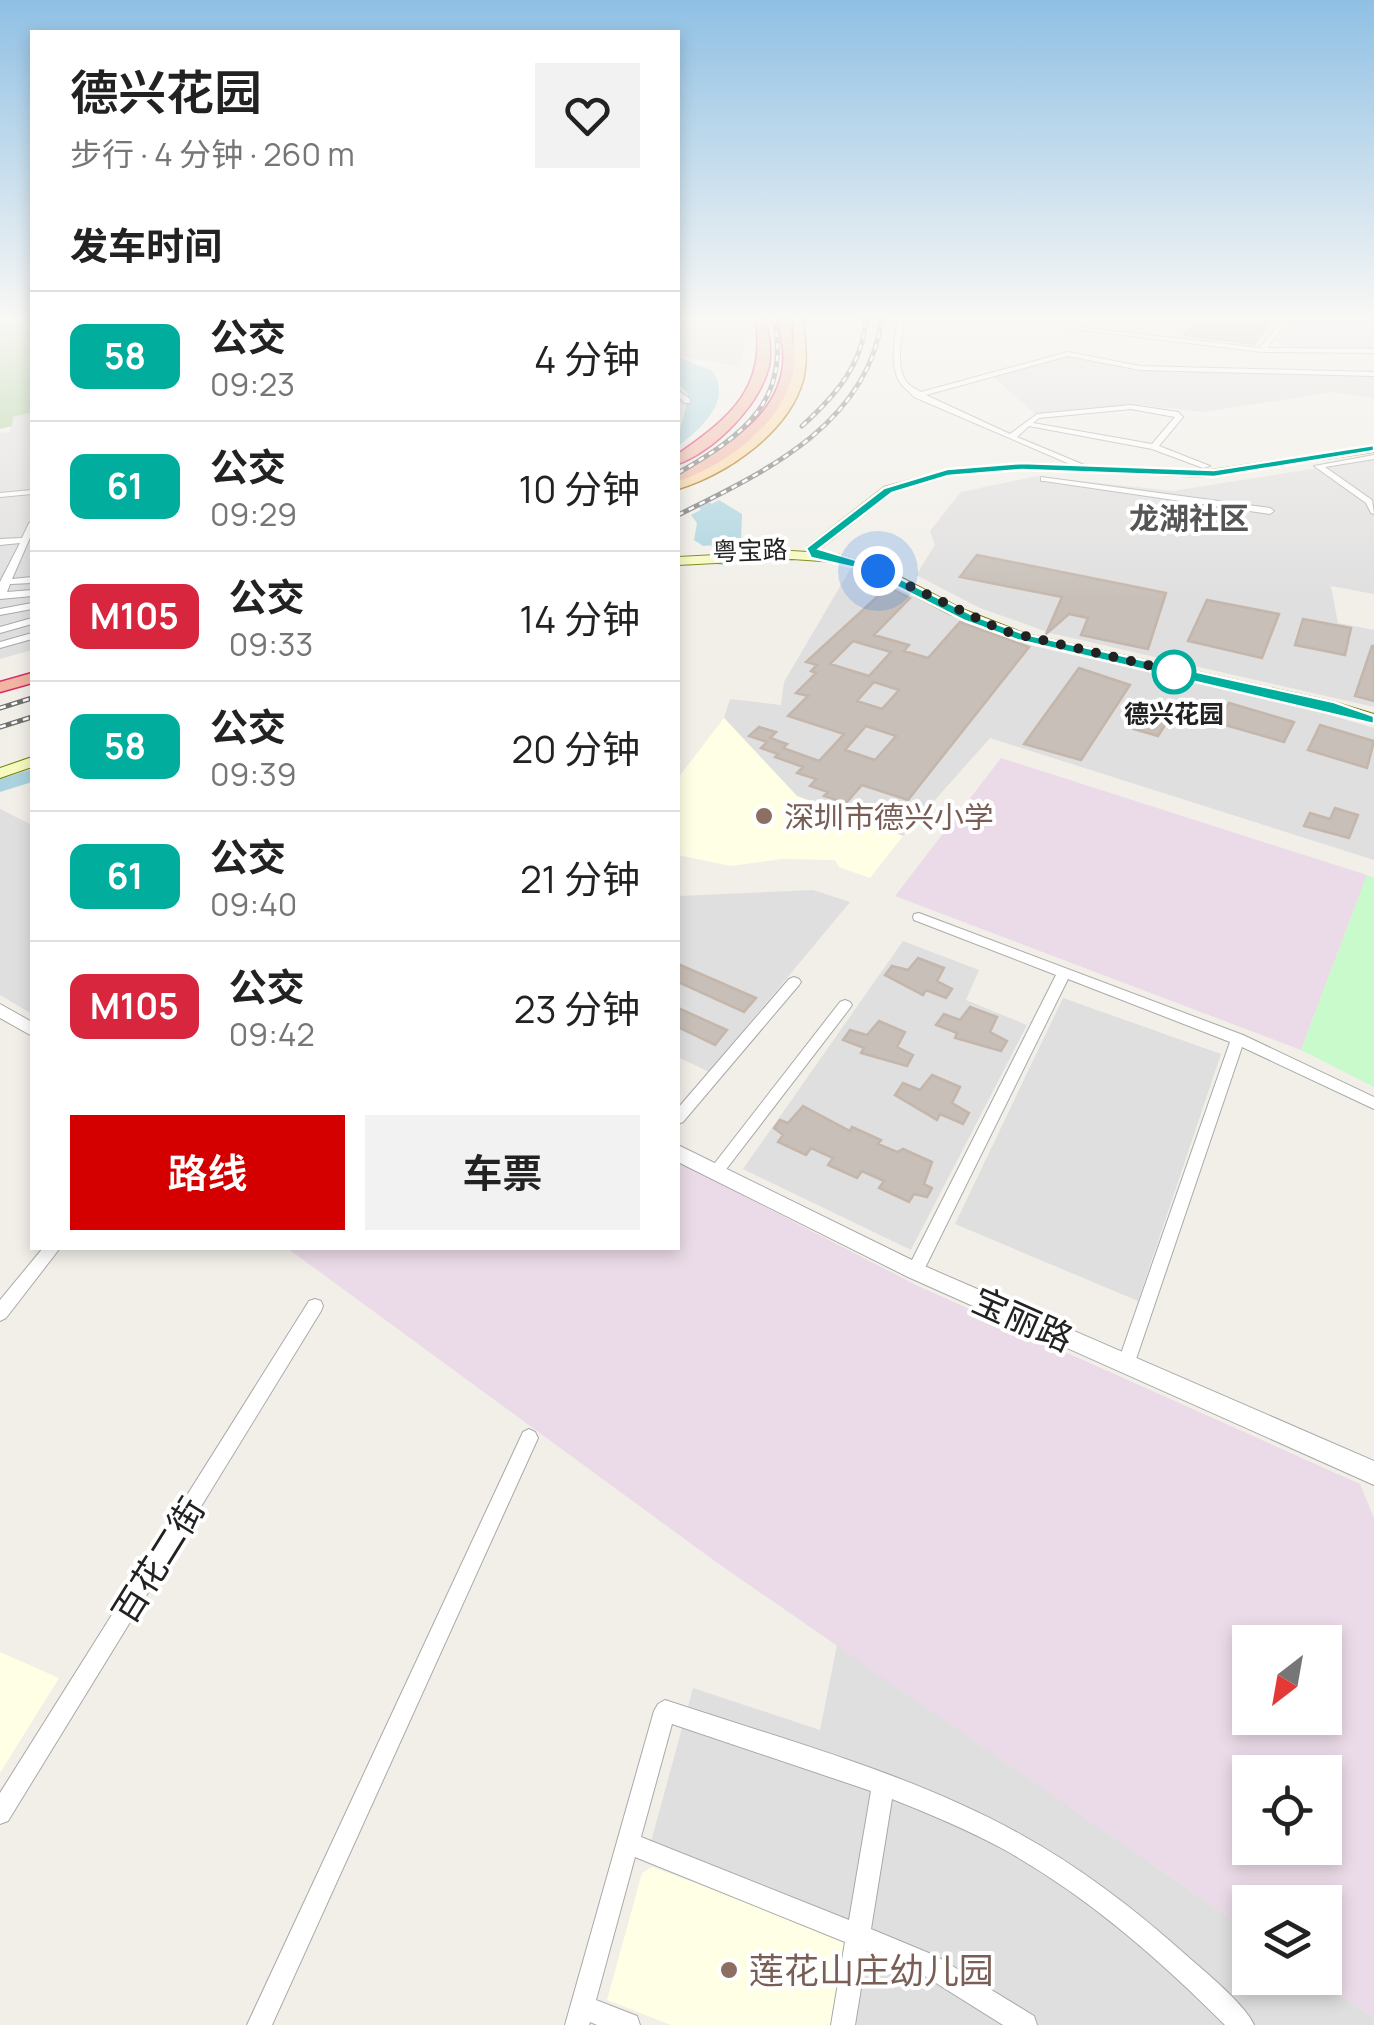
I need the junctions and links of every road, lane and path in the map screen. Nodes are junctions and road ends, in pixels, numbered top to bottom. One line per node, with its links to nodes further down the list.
1 (737, 412): 11 (highway)
2 (780, 412): 10 (main road)
3 (957, 412): 7 (street)
4 (1073, 412): 6 (street)
5 (1166, 412): 8 (street)
6 (1028, 424): 7 (street); 8 (street)
7 (1013, 436): 13 (street)
8 (1154, 448): 12 (street)
9 (1374, 453): 13 (main road); 15 (main road); 22 (street)
10 (726, 454): 14 (highway); 17 (main road)
11 (680, 459)
12 (1206, 466)
13 (1086, 470): 27 (main road)
14 (680, 476)
15 (1135, 478): 19 (street); 24 (main road)
16 (1044, 480): 19 (street)
17 (680, 484)
18 (30, 492): 20 (street)
19 (1140, 493): 21 (street)
20 (0, 495)
21 (1270, 511)
22 (1374, 512)
23 (30, 529): 26 (street)
24 (847, 531): 27 (main road); 31 (main road)
25 (0, 542): 26 (street)
26 (22, 545): 28 (street); 30 (street)
27 (817, 551): 29 (main road, 粤宝路); 31 (main road); 45 (main road)
28 (0, 552)
29 (680, 558)
30 (8, 568): 33 (street)
31 (885, 568): 45 (main road)
32 (30, 581): 33 (street)
33 (1, 591): 34 (street)
34 (30, 593)
35 (30, 606): 36 (street)
36 (0, 612)
37 (30, 622): 38 (street)
38 (0, 630)
39 (30, 637): 40 (street)
40 (0, 645)
41 (30, 665): 42 (highway)
42 (0, 674)
43 (30, 679): 44 (highway)
44 (0, 688)
45 (1374, 716)
46 (30, 758): 48 (main road)
47 (30, 759): 49 (main road)
48 (0, 765)
49 (0, 773)
50 (919, 917): 51 (street)
51 (1064, 972): 56 (street); 62 (street)
52 (794, 982): 58 (street)
53 (845, 1005): 60 (street)
54 (0, 1010): 55 (street)
55 (30, 1029)
56 (1238, 1038): 57 (street); 65 (street)
57 (1374, 1102)
58 (680, 1116)
59 (680, 1154): 60 (street, 宝丽路)
60 (716, 1172): 62 (street, 宝丽路)
61 (50, 1250): 64 (street)
62 (914, 1271): 65 (street, 宝丽路)
63 (315, 1306): 69 (street, 百花二街)
64 (0, 1313)
65 (1126, 1365): 67 (street, 宝丽路)
66 (529, 1438): 73 (street)
67 (1374, 1473)
68 (883, 1784): 70 (street); 71 (street); 77 (street)
69 (0, 1814)
70 (628, 1843): 71 (street); 72 (street)
71 (858, 1936): 75 (street); 76 (street)
72 (580, 2016): 74 (street)
73 (259, 2025)
74 (628, 2025)
75 (842, 2025)
76 (1025, 2025)
77 (1242, 2025)

